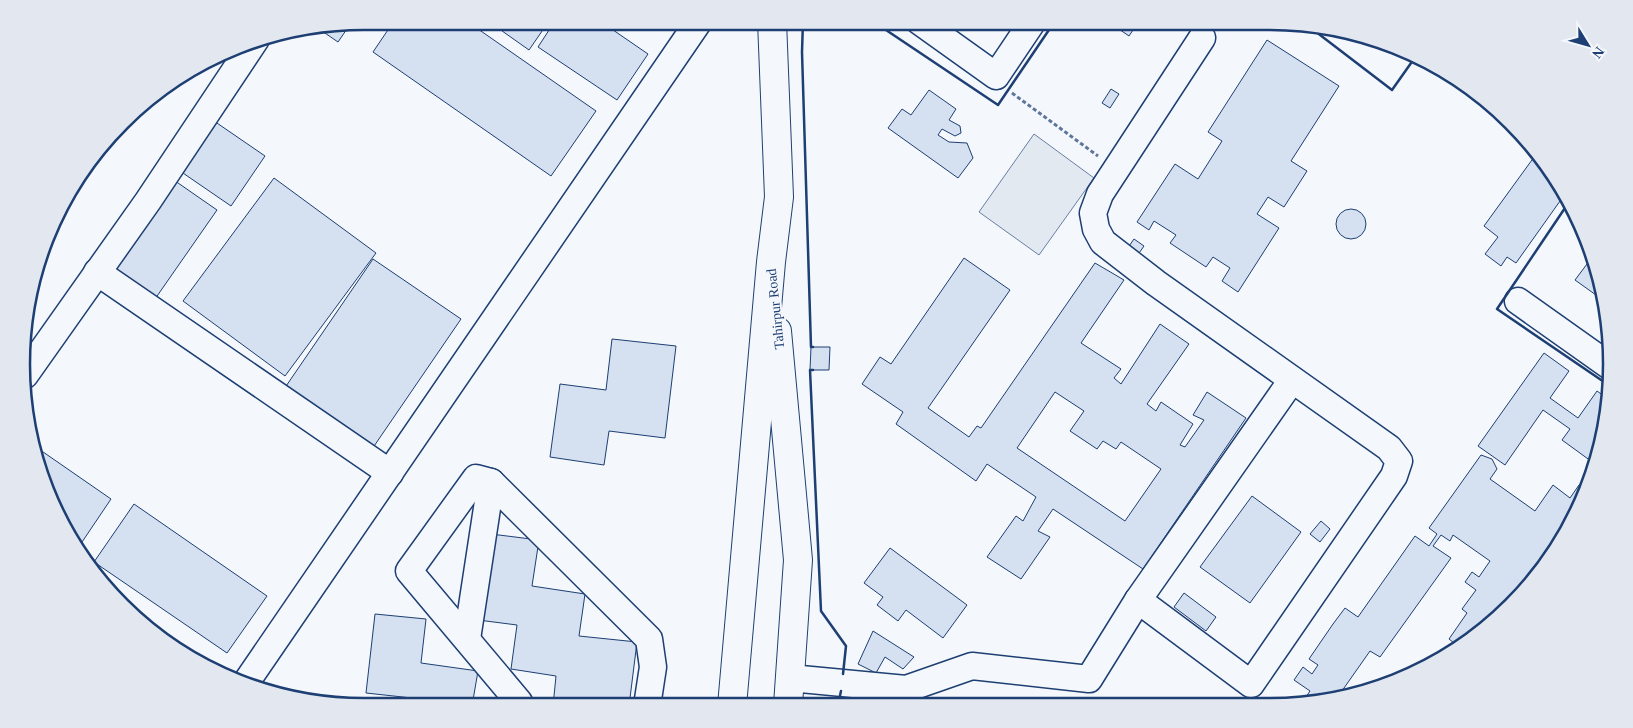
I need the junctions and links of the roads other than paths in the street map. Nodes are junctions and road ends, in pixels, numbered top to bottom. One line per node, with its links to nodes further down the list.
1 (693, 30): 13 (street)
2 (772, 30): 7 (main road)
3 (932, 30): 4 (street)
4 (1027, 30)
5 (1202, 38): 12 (street)
6 (248, 51): 8 (street)
7 (771, 262): 15 (main road, Tahirpur Road); 16 (main road, Tahirpur Road)
8 (98, 272): 11 (street); 13 (street)
9 (1518, 301): 10 (street)
10 (1603, 361)
11 (30, 368)
12 (1292, 380): 17 (street); 17 (street)
13 (390, 473): 19 (street)
14 (491, 482): 18 (street); 18 (street); 22 (street)
15 (751, 488): 16 (main road); 23 (main road, Tahirpur Road)
16 (792, 491): 20 (main road, Tahirpur Road)
17 (1138, 600): 20 (street)
18 (466, 639): 21 (street)
19 (249, 677)
20 (790, 678): 24 (main road, Tahirpur Road)
21 (516, 698)
22 (648, 698)
23 (733, 698)
24 (789, 698)

